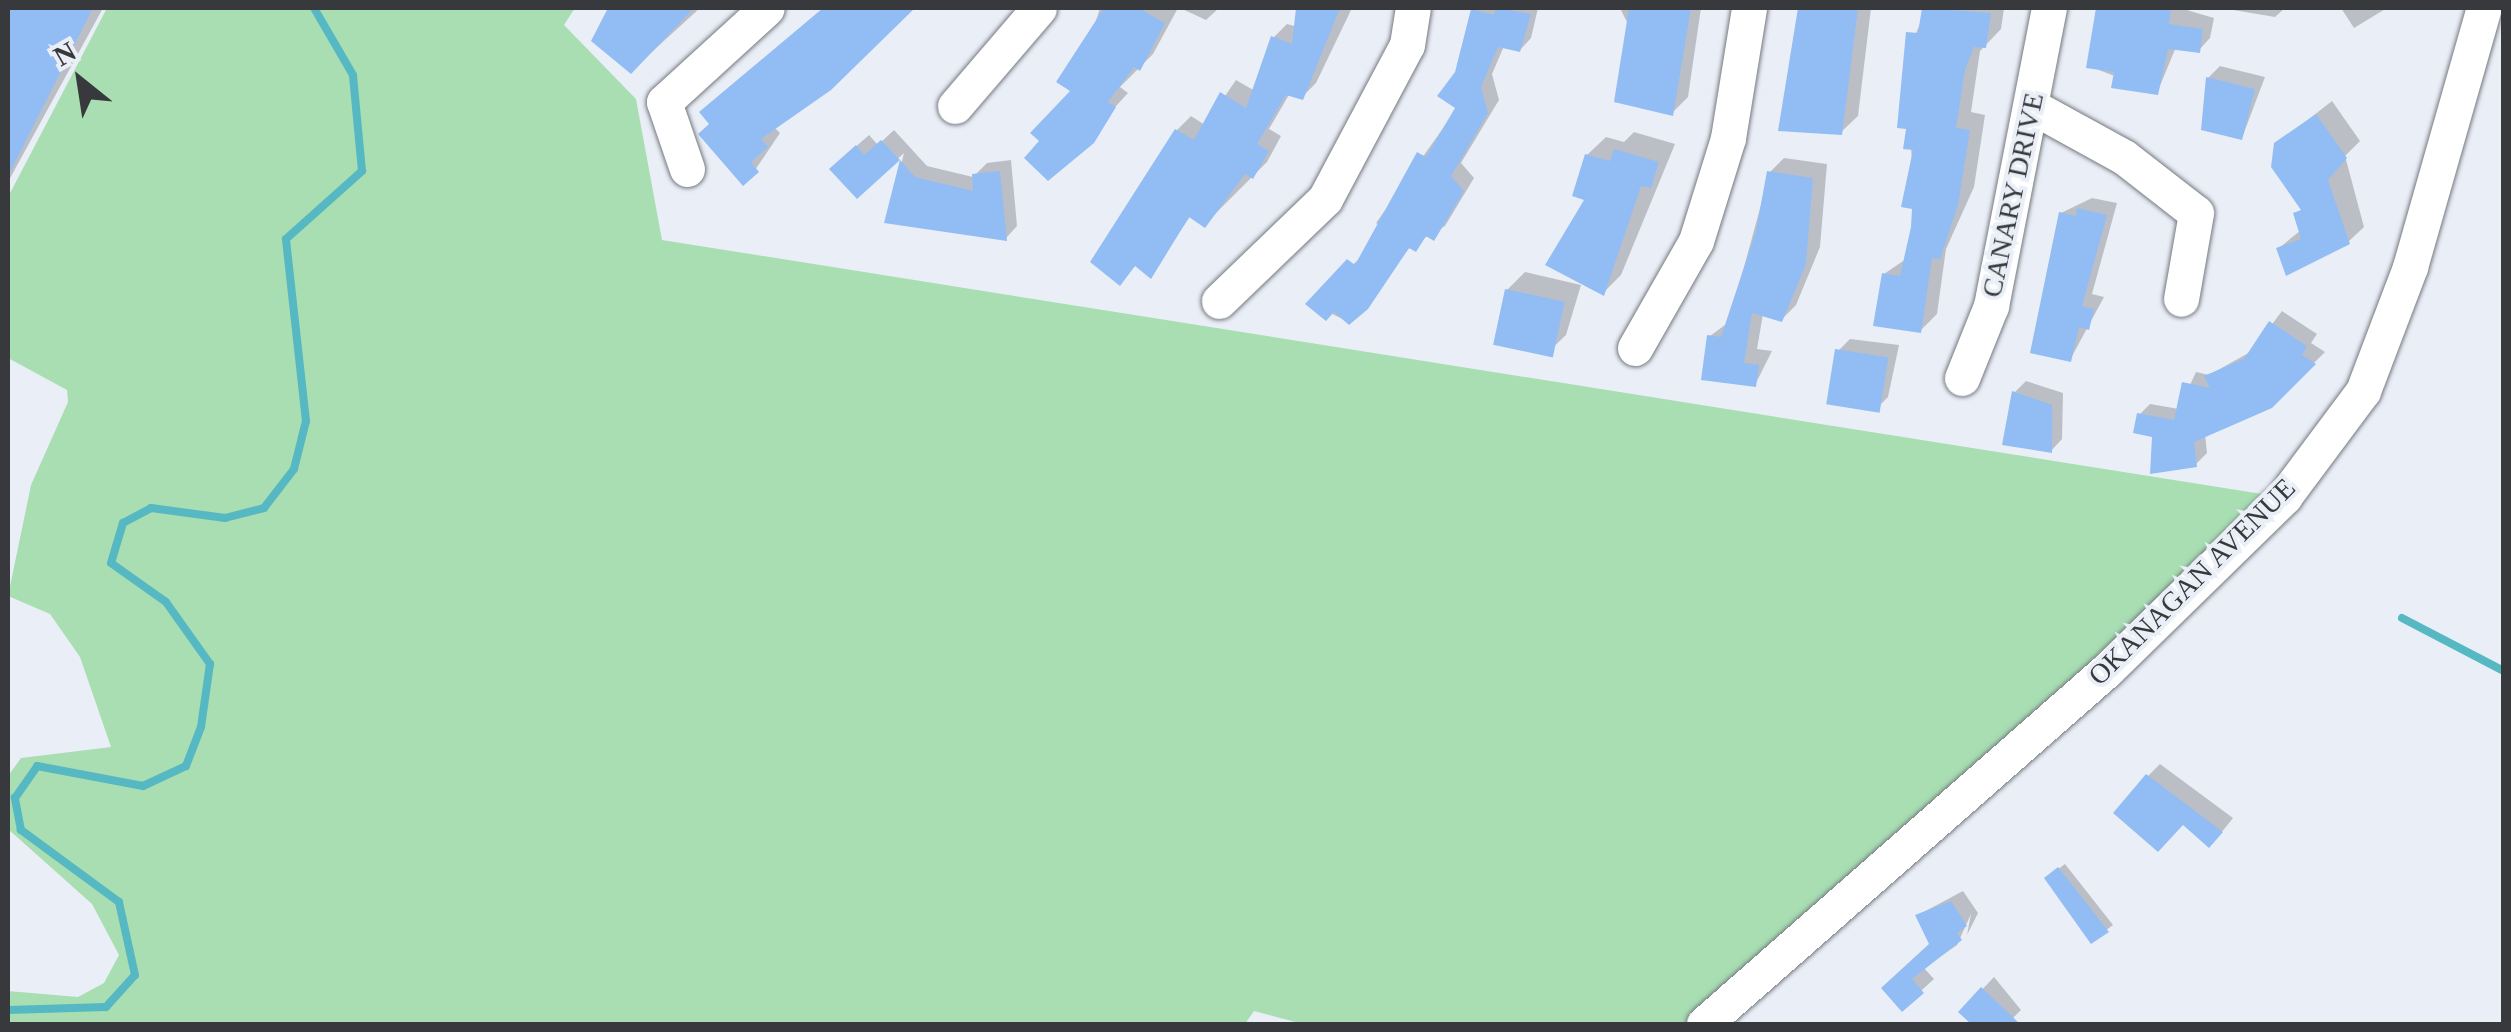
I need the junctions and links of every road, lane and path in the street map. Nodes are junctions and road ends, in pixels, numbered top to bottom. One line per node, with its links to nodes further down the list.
1 (767, 8): 9 (street)
2 (1040, 8): 7 (street)
3 (1414, 8): 11 (street)
4 (1749, 8): 12 (street)
5 (2049, 8): 8 (street, CANARY DRIVE)
6 (2484, 8): 14 (street, OKANAGAN AVENUE)
7 (954, 106)
8 (2033, 107): 10 (street); 13 (street, CANARY DRIVE)
9 (687, 170)
10 (2181, 298)
11 (1219, 301)
12 (1635, 348)
13 (1962, 378)
14 (1704, 1024)

